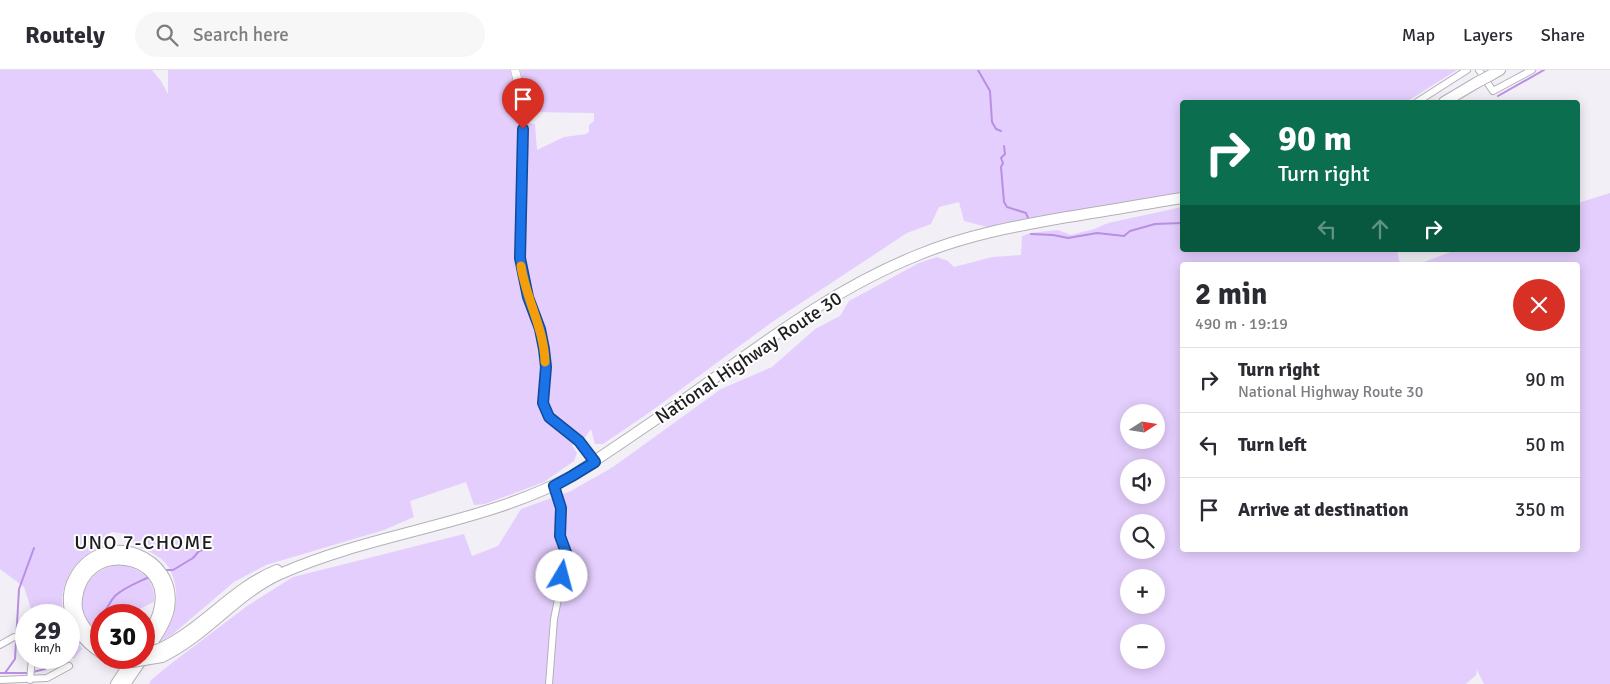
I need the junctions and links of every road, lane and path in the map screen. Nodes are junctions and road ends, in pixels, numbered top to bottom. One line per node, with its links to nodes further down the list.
1 (515, 70): 9 (street)
2 (1467, 70): 6 (street)
3 (1479, 70): 4 (street)
4 (1532, 70)
5 (1495, 72): 7 (highway, bridge)
6 (1420, 100)
7 (1447, 100)
8 (1180, 198): 9 (highway, National Highway Route 30)
9 (595, 462): 10 (highway, National Highway Route 30)
10 (554, 486): 19 (highway, National Highway Route 30); 33 (street)
11 (74, 591): 12 (highway); 14 (highway); 17 (highway)
12 (165, 594): 13 (highway); 15 (highway)
13 (155, 620)
14 (90, 632)
15 (155, 636)
16 (15, 637): 18 (street)
17 (90, 644)
18 (0, 645)
19 (160, 653): 20 (highway, National Highway Route 30, bridge); 21 (highway, National Highway Route 30, bridge)
20 (155, 654)
21 (155, 655)
22 (31, 669): 26 (street)
23 (64, 669): 27 (street)
24 (126, 669): 31 (highway)
25 (134, 669): 32 (highway)
26 (30, 674): 27 (street); 29 (street)
27 (47, 678): 30 (street)
28 (0, 680): 29 (street)
29 (13, 682)
30 (52, 684)
31 (116, 684)
32 (125, 684)
33 (549, 684)

